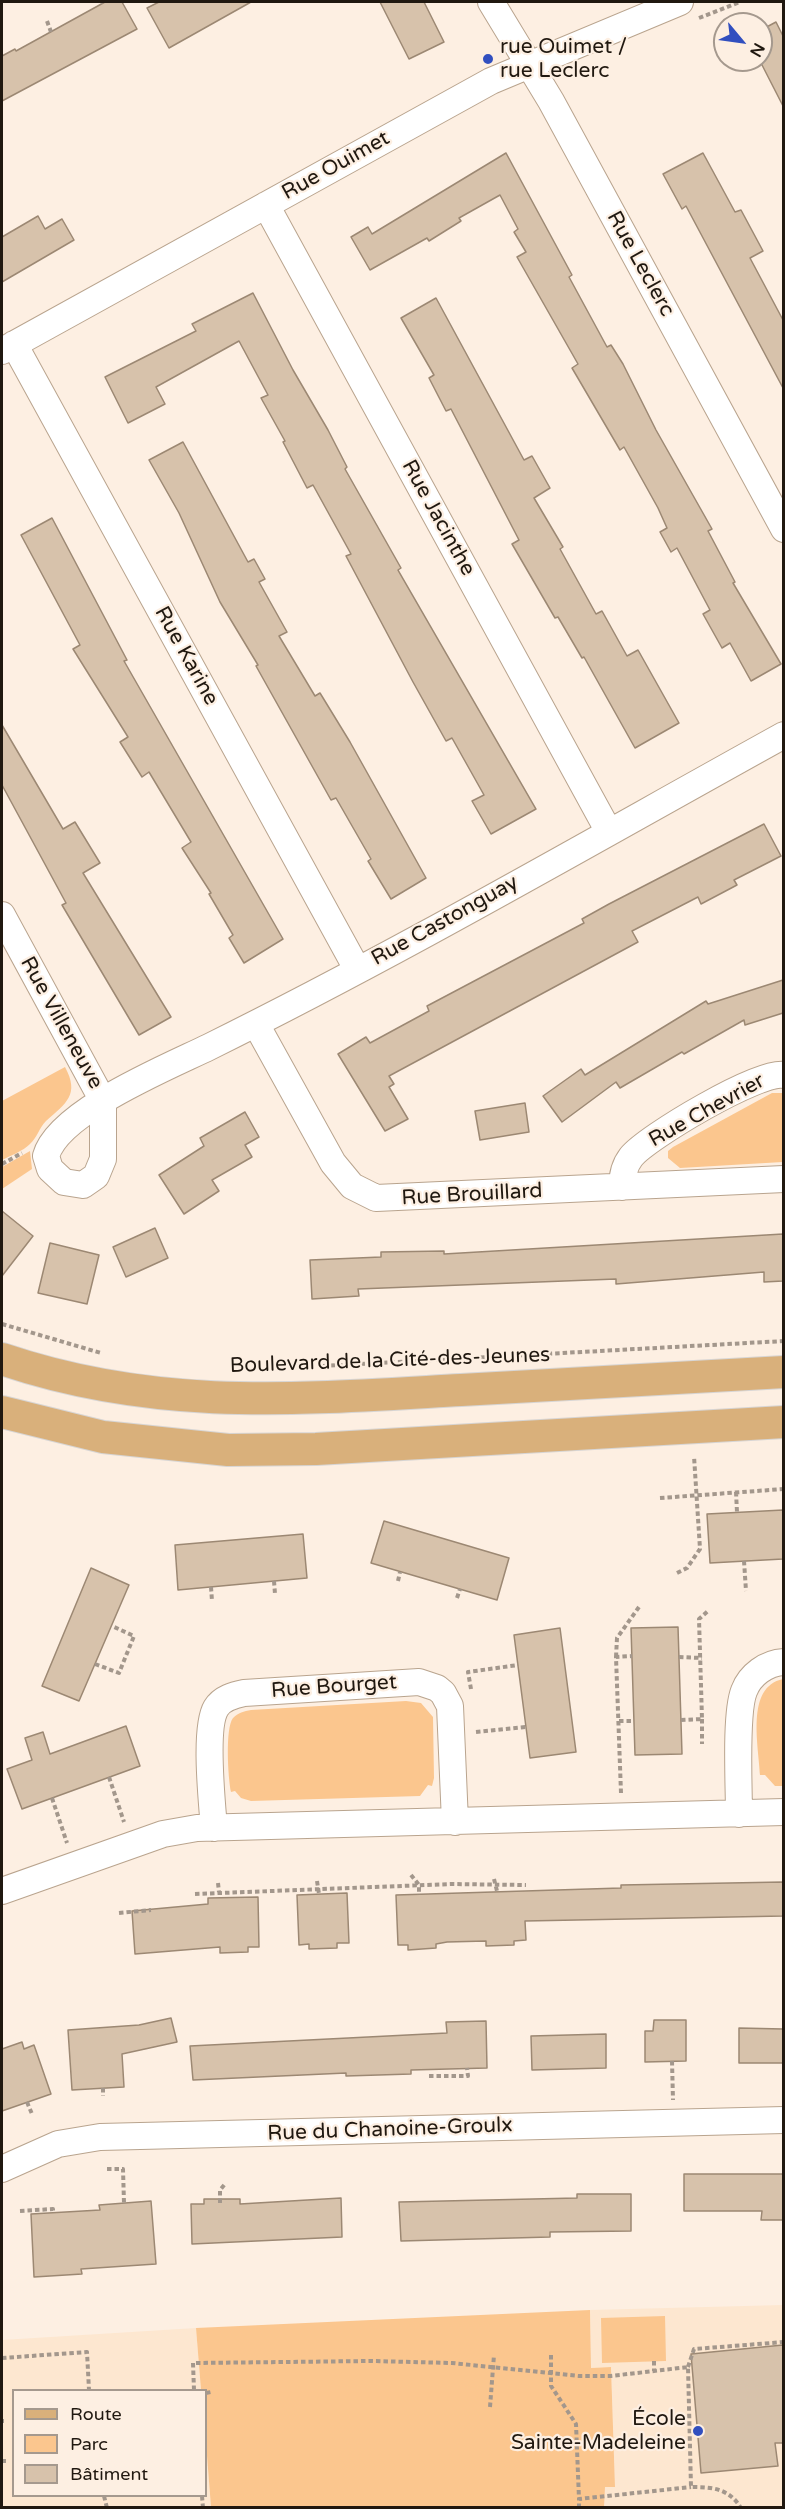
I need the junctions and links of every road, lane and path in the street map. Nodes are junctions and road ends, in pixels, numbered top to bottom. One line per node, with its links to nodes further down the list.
1 (491, 2): 5 (street, Rue Leclerc)
2 (680, 2): 5 (street, Rue Ouimet)
3 (47, 21): 4 (path)
4 (51, 32)
5 (528, 66): 6 (street, Rue Ouimet); 8 (street, Rue Leclerc)
6 (266, 205): 7 (street, Rue Ouimet); 10 (street, Rue Jacinthe)
7 (8, 347): 12 (street, Rue Karine)
8 (783, 529)
9 (783, 735): 10 (street, Rue Castonguay)
10 (609, 832): 12 (street, Rue Castonguay)
11 (2, 915): 15 (street, Rue Villeneuve)
12 (357, 969): 13 (street, Rue Castonguay)
13 (256, 1024): 15 (street, Rue Castonguay); 19 (street, Rue Brouillard)
14 (783, 1075): 19 (street, Rue Chevrier)
15 (103, 1101)
16 (30, 1149): 17 (path)
17 (2, 1164)
18 (783, 1179): 19 (street, Rue Brouillard)
19 (622, 1187)
20 (2, 1324): 22 (path)
21 (783, 1341): 24 (path, Boulevard de la Cité-des-Jeunes)
22 (112, 1355)
23 (2, 1359): 25 (main road, Boulevard de la Cité-des-Jeunes)
24 (319, 1366)
25 (783, 1372)
26 (2, 1412): 27 (main road)
27 (783, 1422)
28 (694, 1455): 31 (path)
29 (783, 1489): 30 (path)
30 (736, 1492): 31 (path); 33 (path)
31 (697, 1495): 32 (path); 36 (path)
32 (660, 1498)
33 (737, 1512)
34 (744, 1561): 41 (path)
35 (400, 1572): 38 (path)
36 (677, 1573)
37 (274, 1581): 42 (path)
38 (398, 1581)
39 (212, 1587): 44 (path)
40 (460, 1589): 43 (path)
41 (746, 1591)
42 (275, 1594)
43 (457, 1598)
44 (212, 1601)
45 (639, 1607): 49 (path)
46 (709, 1610): 51 (path)
47 (112, 1626): 53 (path)
48 (632, 1656): 49 (path)
49 (616, 1657): 58 (path)
50 (679, 1657): 51 (path)
51 (700, 1658): 56 (path)
52 (783, 1662): 67 (street)
53 (95, 1664)
54 (518, 1665): 55 (path)
55 (471, 1691)
56 (702, 1719): 57 (path); 62 (path)
57 (681, 1720)
58 (619, 1721): 59 (path); 64 (path)
59 (634, 1721)
60 (476, 1726): 61 (path)
61 (526, 1727)
62 (702, 1744)
63 (109, 1777): 69 (path)
64 (621, 1794)
65 (52, 1798): 71 (path)
66 (783, 1812): 67 (street)
67 (739, 1814): 68 (street)
68 (455, 1822): 70 (street); 70 (street, Rue Bourget)
69 (124, 1823)
70 (214, 1828): 80 (street)
71 (67, 1844)
72 (411, 1875): 76 (path)
73 (494, 1879): 77 (path)
74 (317, 1881): 79 (path)
75 (218, 1883): 82 (path)
76 (419, 1885): 77 (path); 79 (path); 86 (path)
77 (497, 1885): 78 (path); 81 (path)
78 (526, 1885)
79 (318, 1888): 83 (path); 85 (path)
80 (2, 1890)
81 (497, 1891)
82 (219, 1892): 83 (path); 84 (path)
83 (230, 1892): 87 (path)
84 (195, 1893)
85 (319, 1894)
86 (419, 1894)
87 (231, 1898)
88 (151, 1910): 89 (path)
89 (119, 1913)
90 (672, 2061): 96 (path)
91 (467, 2068): 92 (path)
92 (429, 2076)
93 (103, 2088): 94 (path)
94 (103, 2096)
95 (27, 2102): 97 (path)
96 (673, 2106)
97 (32, 2114)
98 (783, 2120): 99 (street, Rue du Chanoine-Groulx)
99 (2, 2169)
100 (107, 2169): 102 (path)
101 (225, 2184): 103 (path)
102 (124, 2203)
103 (220, 2203)
104 (20, 2211): 105 (path)
105 (53, 2213)
106 (783, 2342): 112 (path)
107 (494, 2355): 111 (path)
108 (551, 2355): 114 (path)
109 (2, 2358): 115 (path)
110 (654, 2361): 113 (path)
111 (494, 2367): 114 (path); 116 (path); 117 (path)
112 (688, 2367): 113 (path); 118 (path)
113 (654, 2371): 114 (path)
114 (550, 2374): 119 (path)
115 (88, 2389)
116 (194, 2389)
117 (490, 2408)
118 (691, 2487): 119 (path); 121 (path)
119 (579, 2499): 120 (path)
120 (579, 2508)
121 (741, 2508)

